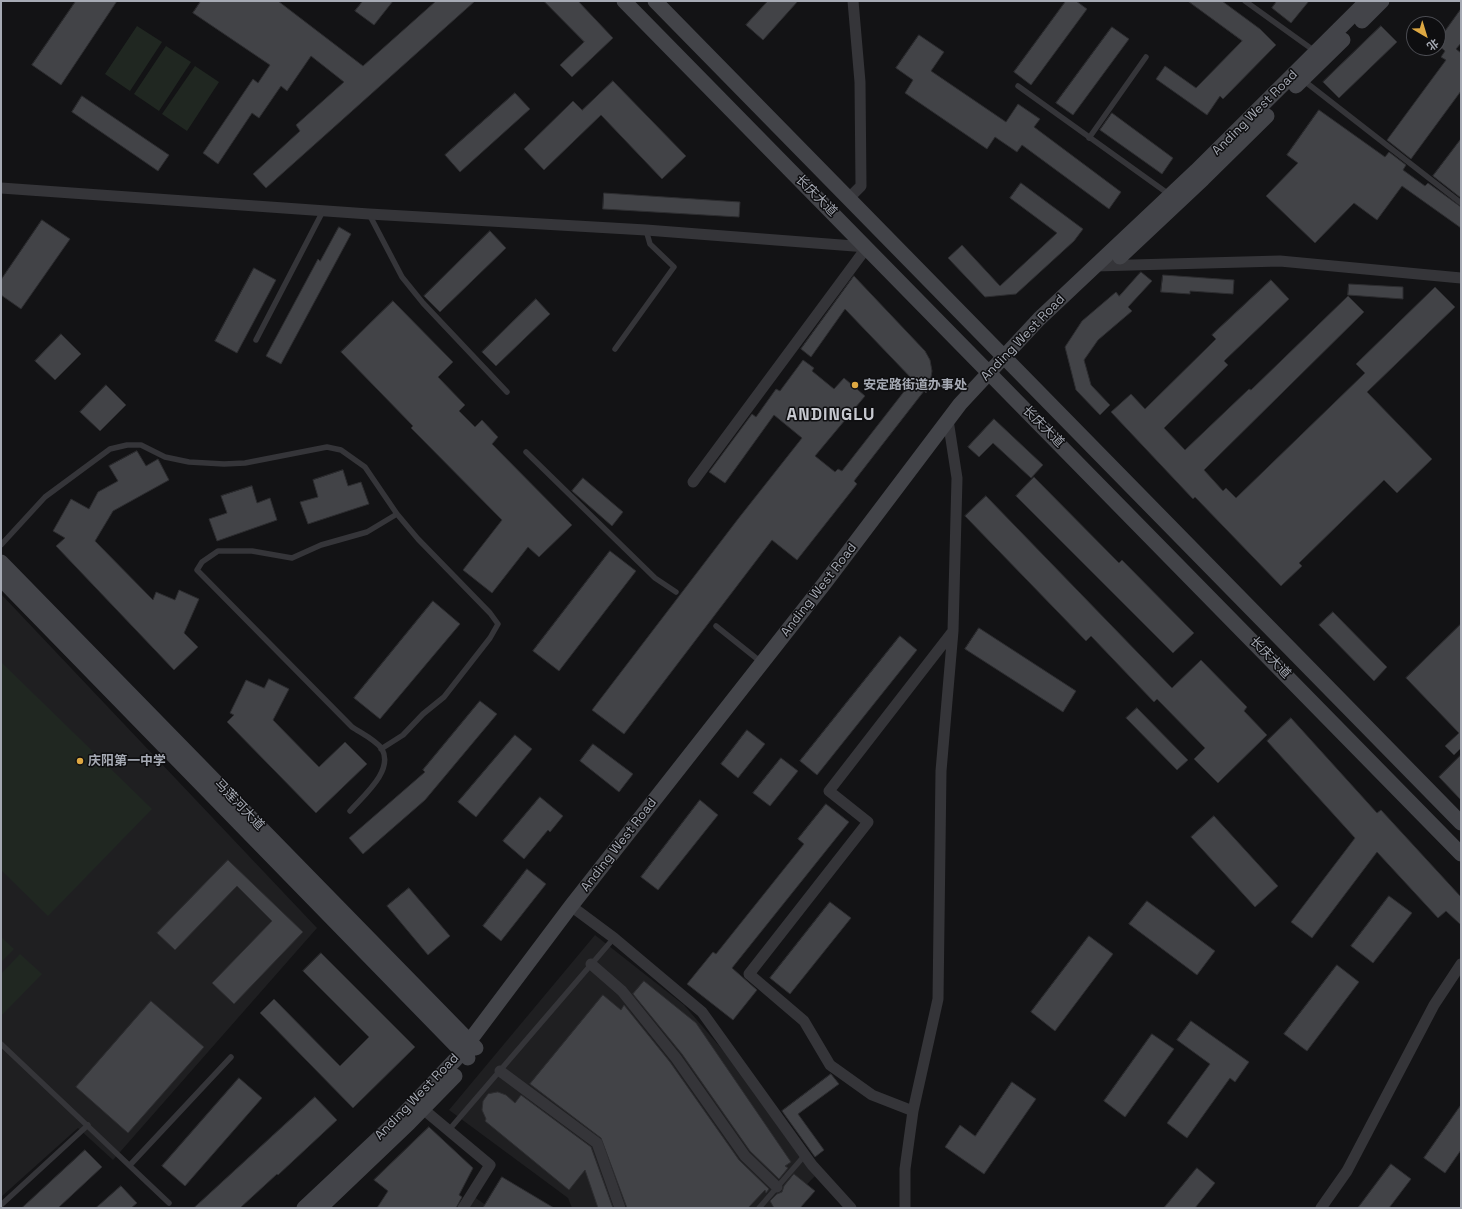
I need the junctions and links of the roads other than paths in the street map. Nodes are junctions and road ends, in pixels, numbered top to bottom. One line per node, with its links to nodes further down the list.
1 (624, 1): 19 (street, 长庆大道)
2 (655, 1): 14 (street, 长庆大道)
3 (853, 1): 14 (street)
4 (1245, 1): 7 (lane)
5 (1367, 1): 7 (street, Anding West Road)
6 (1382, 1): 9 (street, Anding West Road)
7 (1316, 52): 13 (street, Anding West Road)
8 (1146, 57): 11 (lane)
9 (1302, 80): 15 (lane); 20 (street, Anding West Road)
10 (1018, 86): 11 (lane)
11 (1089, 138): 13 (lane)
12 (1, 188): 16 (street)
13 (1170, 196): 21 (street, Anding West Road)
14 (849, 198): 25 (street, 长庆大道)
15 (1461, 203)
16 (323, 210): 17 (street); 23 (lane)
17 (369, 214): 18 (street); 27 (lane)
18 (646, 230): 19 (street); 24 (lane)
19 (867, 247): 26 (street, 长庆大道); 30 (street)
20 (1111, 265): 21 (street); 22 (street); 25 (street, Anding West Road)
21 (1095, 266): 25 (street, Anding West Road)
22 (1461, 278)
23 (256, 340)
24 (615, 349)
25 (1007, 360): 26 (street, Anding West Road); 41 (street, 长庆大道)
26 (992, 376): 28 (street, Anding West Road); 42 (street, 长庆大道)
27 (507, 392)
28 (949, 427): 37 (street); 38 (street, Anding West Road); 43 (street, Anding West Road)
29 (526, 452): 35 (lane)
30 (693, 482)
31 (397, 514): 32 (lane); 39 (lane); 39 (lane)
32 (1, 544)
33 (1, 562): 48 (street, 马莲河大道)
34 (1, 579): 48 (street, 马莲河大道)
35 (676, 592)
36 (716, 626): 38 (lane)
37 (953, 631): 52 (street); 52 (street)
38 (762, 663): 43 (street, Anding West Road)
39 (382, 749): 40 (lane)
40 (350, 811)
41 (1461, 823)
42 (1461, 854)
43 (575, 909): 44 (street); 48 (street, Anding West Road)
44 (614, 938): 45 (lane); 55 (street)
45 (591, 964): 50 (lane); 57 (street)
46 (1461, 964): 67 (street)
47 (1, 1044): 53 (lane)
48 (469, 1050): 51 (street, Anding West Road)
49 (231, 1057): 56 (lane)
50 (500, 1071): 54 (lane); 63 (street)
51 (419, 1106): 54 (street); 60 (street, Anding West Road); 61 (street, Anding West Road)
52 (913, 1111): 66 (street)
53 (88, 1124): 56 (lane); 59 (lane)
54 (448, 1131): 62 (street)
55 (805, 1155): 57 (lane); 65 (street)
56 (130, 1165): 58 (lane)
57 (777, 1187): 64 (lane)
58 (169, 1203)
59 (1, 1205)
60 (304, 1208)
61 (320, 1208)
62 (463, 1208)
63 (620, 1208)
64 (758, 1208)
65 (851, 1208)
66 (905, 1208)
67 (1321, 1208)

